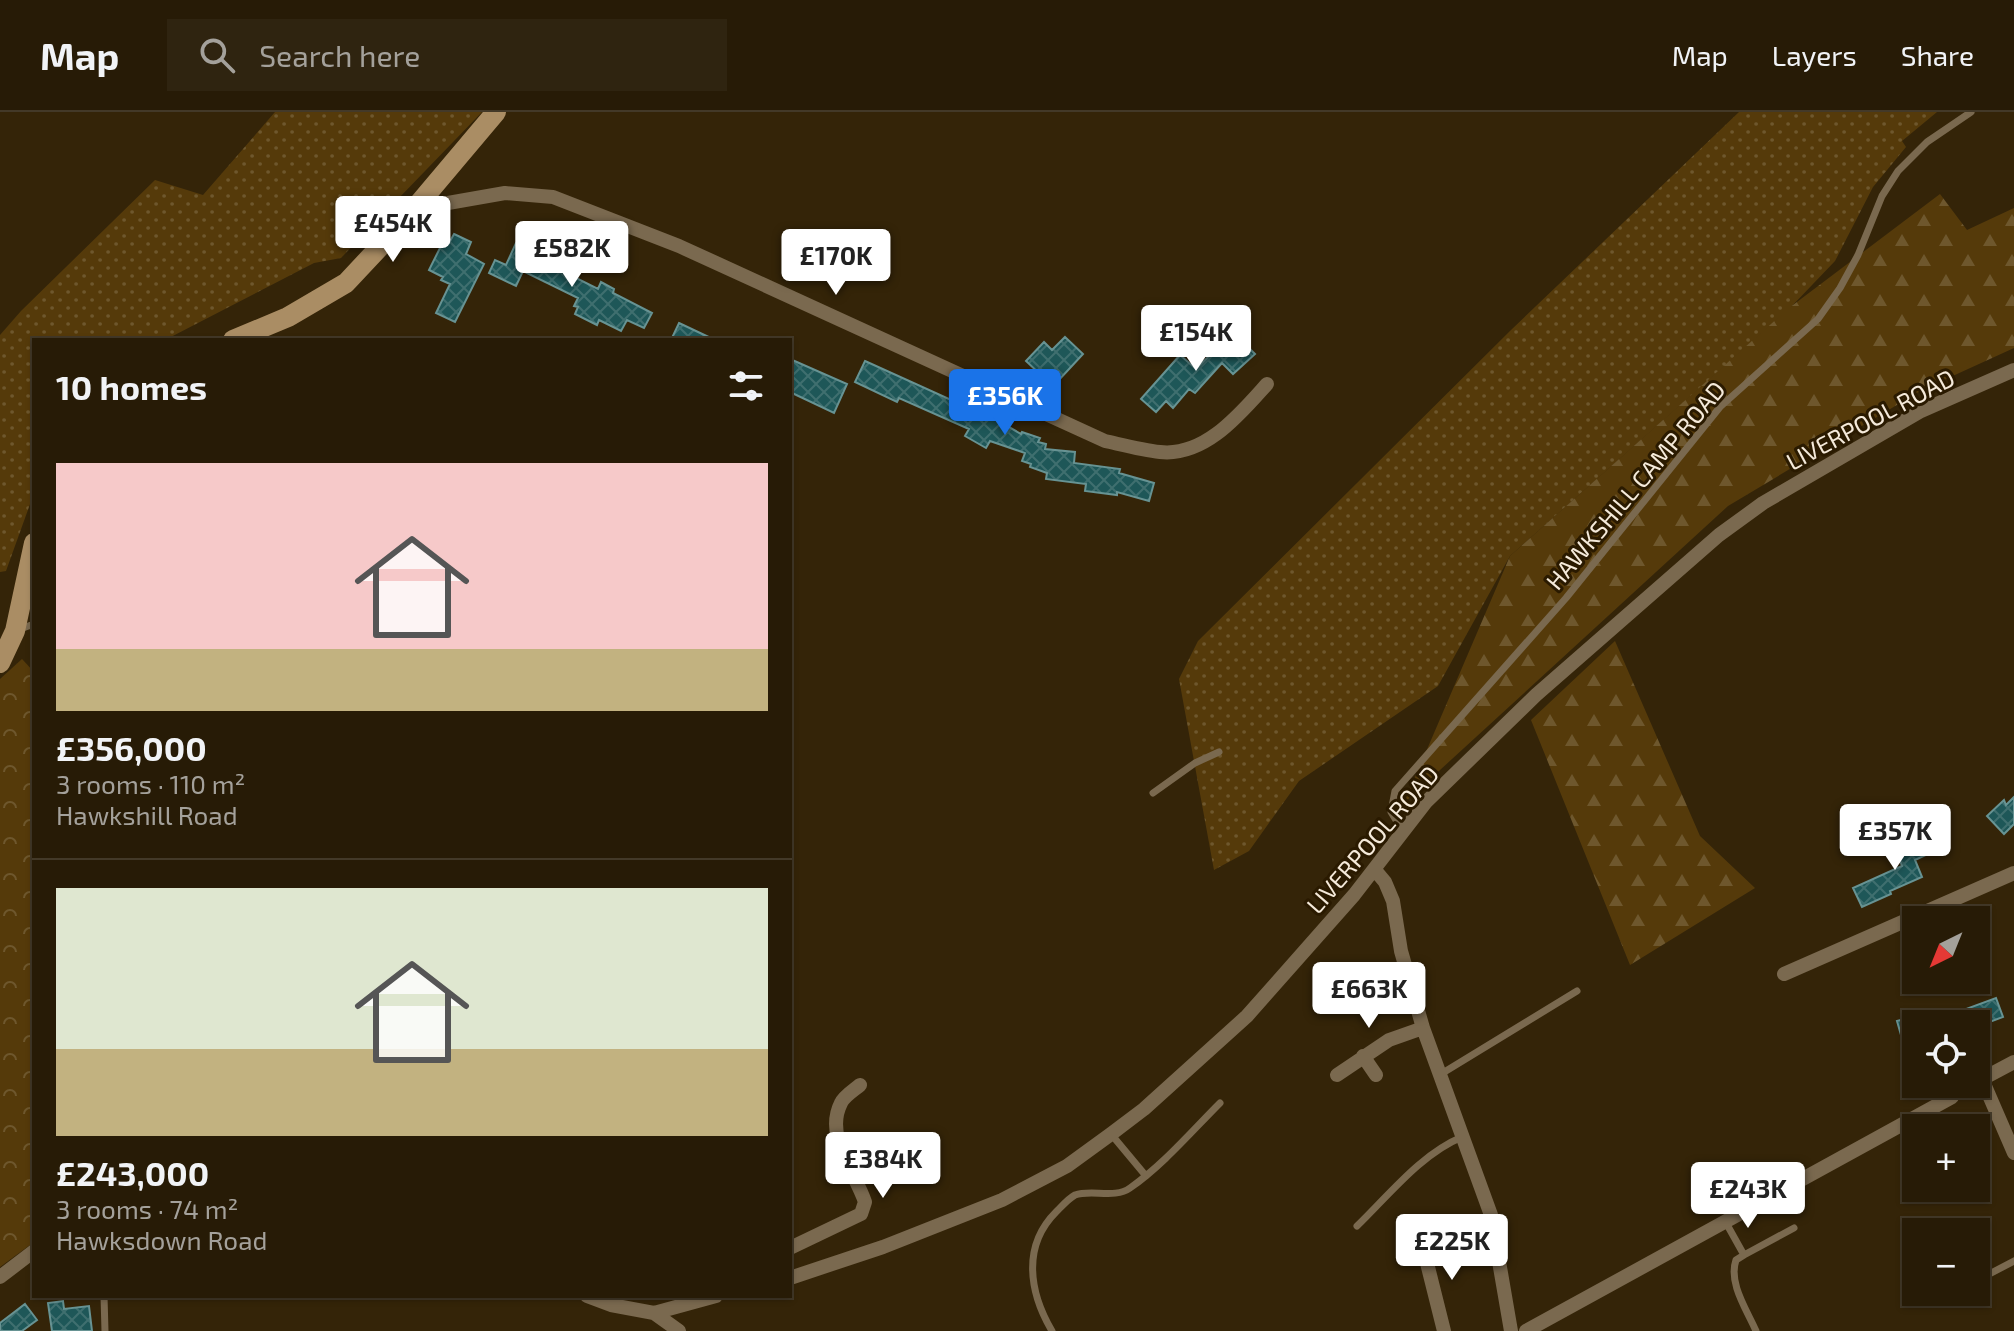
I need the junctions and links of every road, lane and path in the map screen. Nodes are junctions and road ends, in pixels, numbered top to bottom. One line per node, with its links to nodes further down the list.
1 (496, 112): 3 (street)
2 (1971, 112): 12 (lane, HAWKSHILL CAMP ROAD)
3 (405, 220): 4 (street); 6 (street)
4 (238, 338)
5 (2014, 370): 12 (street, LIVERPOOL ROAD)
6 (1267, 384)
7 (32, 560): 8 (street)
8 (24, 627): 9 (street)
9 (0, 663)
10 (1219, 752): 11 (lane)
11 (1153, 793)
12 (1404, 832): 13 (street, LIVERPOOL ROAD)
13 (1375, 870): 17 (street); 26 (street, LIVERPOOL ROAD)
14 (2014, 873): 15 (street)
15 (1784, 974)
16 (1577, 991): 22 (lane)
17 (1423, 1028): 18 (street); 22 (street)
18 (1363, 1056): 20 (street); 21 (street)
19 (2014, 1062): 28 (street)
20 (1337, 1075)
21 (1376, 1075)
22 (1439, 1075): 27 (street)
23 (860, 1085): 34 (street)
24 (1950, 1098): 30 (street)
25 (1220, 1103): 29 (lane)
26 (1111, 1134): 29 (lane); 40 (street, LIVERPOOL ROAD)
27 (1462, 1137): 31 (lane); 49 (street)
28 (2014, 1153)
29 (1146, 1176): 47 (lane)
30 (1725, 1221): 36 (lane); 50 (street)
31 (1357, 1226)
32 (1794, 1228): 36 (lane)
33 (1422, 1243): 48 (street)
34 (792, 1247)
35 (32, 1253): 39 (street)
36 (1744, 1255): 51 (lane)
37 (2014, 1261): 38 (lane)
38 (1990, 1274)
39 (0, 1277)
40 (792, 1277)
41 (104, 1298): 46 (lane)
42 (592, 1298): 44 (street)
43 (709, 1298): 44 (street)
44 (654, 1313): 45 (street)
45 (673, 1329)
46 (105, 1331)
47 (1052, 1331)
48 (1444, 1331)
49 (1511, 1331)
50 (1526, 1331)
51 (1756, 1331)

